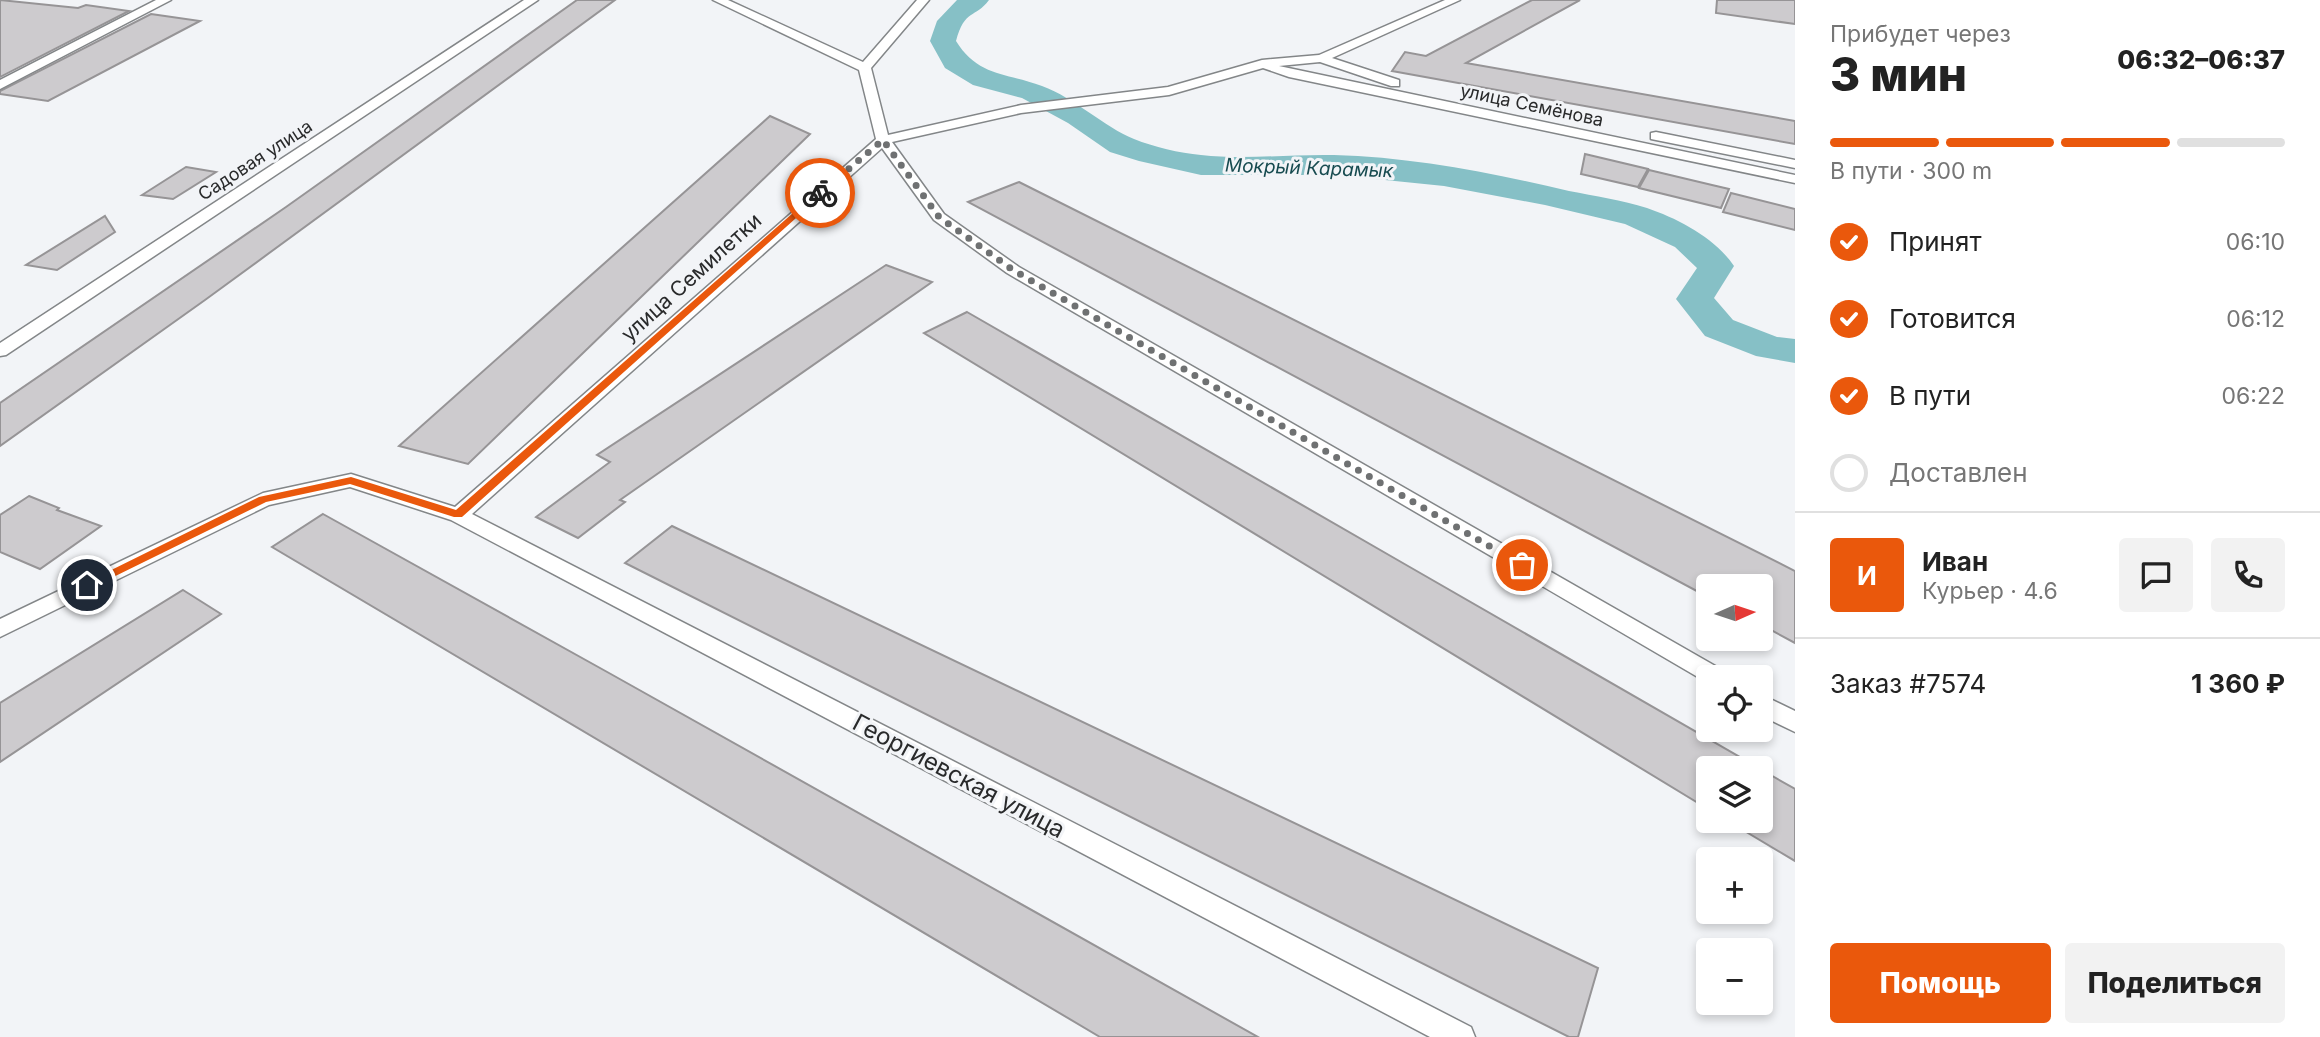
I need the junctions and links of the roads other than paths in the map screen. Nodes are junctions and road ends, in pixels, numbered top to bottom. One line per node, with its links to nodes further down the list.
1 (164, 0): 9 (street)
2 (532, 0): 13 (street, Садовая улица)
3 (719, 0): 8 (street)
4 (923, 0): 8 (street)
5 (1454, 0): 6 (street, улица Семилетки)
6 (1321, 58): 7 (street, улица Семилетки); 11 (street, улица Семёнова)
7 (1262, 64): 10 (street, улица Семилетки); 12 (street, улица Семёнова)
8 (865, 68): 10 (street)
9 (0, 85)
10 (883, 140): 14 (street, улица Семилетки); 16 (street)
11 (1795, 164)
12 (1795, 179)
13 (0, 351)
14 (458, 515): 15 (street); 19 (street, Георгиевская улица)
15 (0, 629)
16 (1696, 665)
17 (1773, 710): 18 (street)
18 (1795, 723)
19 (1460, 1037)

